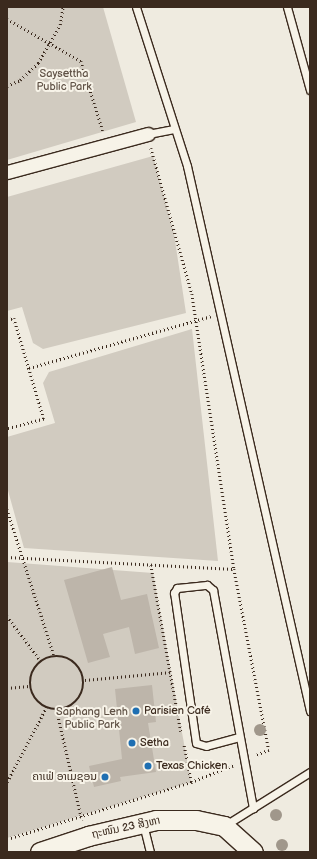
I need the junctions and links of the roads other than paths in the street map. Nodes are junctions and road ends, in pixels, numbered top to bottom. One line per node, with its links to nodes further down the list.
1 (136, 7): 4 (lane)
2 (287, 7): 3 (lane)
3 (310, 90)
4 (173, 129): 5 (lane); 7 (lane)
5 (148, 134): 6 (street)
6 (7, 172)
7 (310, 711)
8 (239, 737): 8 (lane); 10 (lane)
9 (310, 772): 10 (lane)
10 (253, 808): 12 (lane)
11 (142, 824): 12 (main road, ຖະໜົນ 23 ສິງຫາ); 13 (main road, ຖະໜົນ 23 ສິງຫາ); 14 (lane)
12 (224, 826): 15 (main road, ຖະໜົນ 23 ສິງຫາ)
13 (40, 852)
14 (150, 852)
15 (253, 852)

